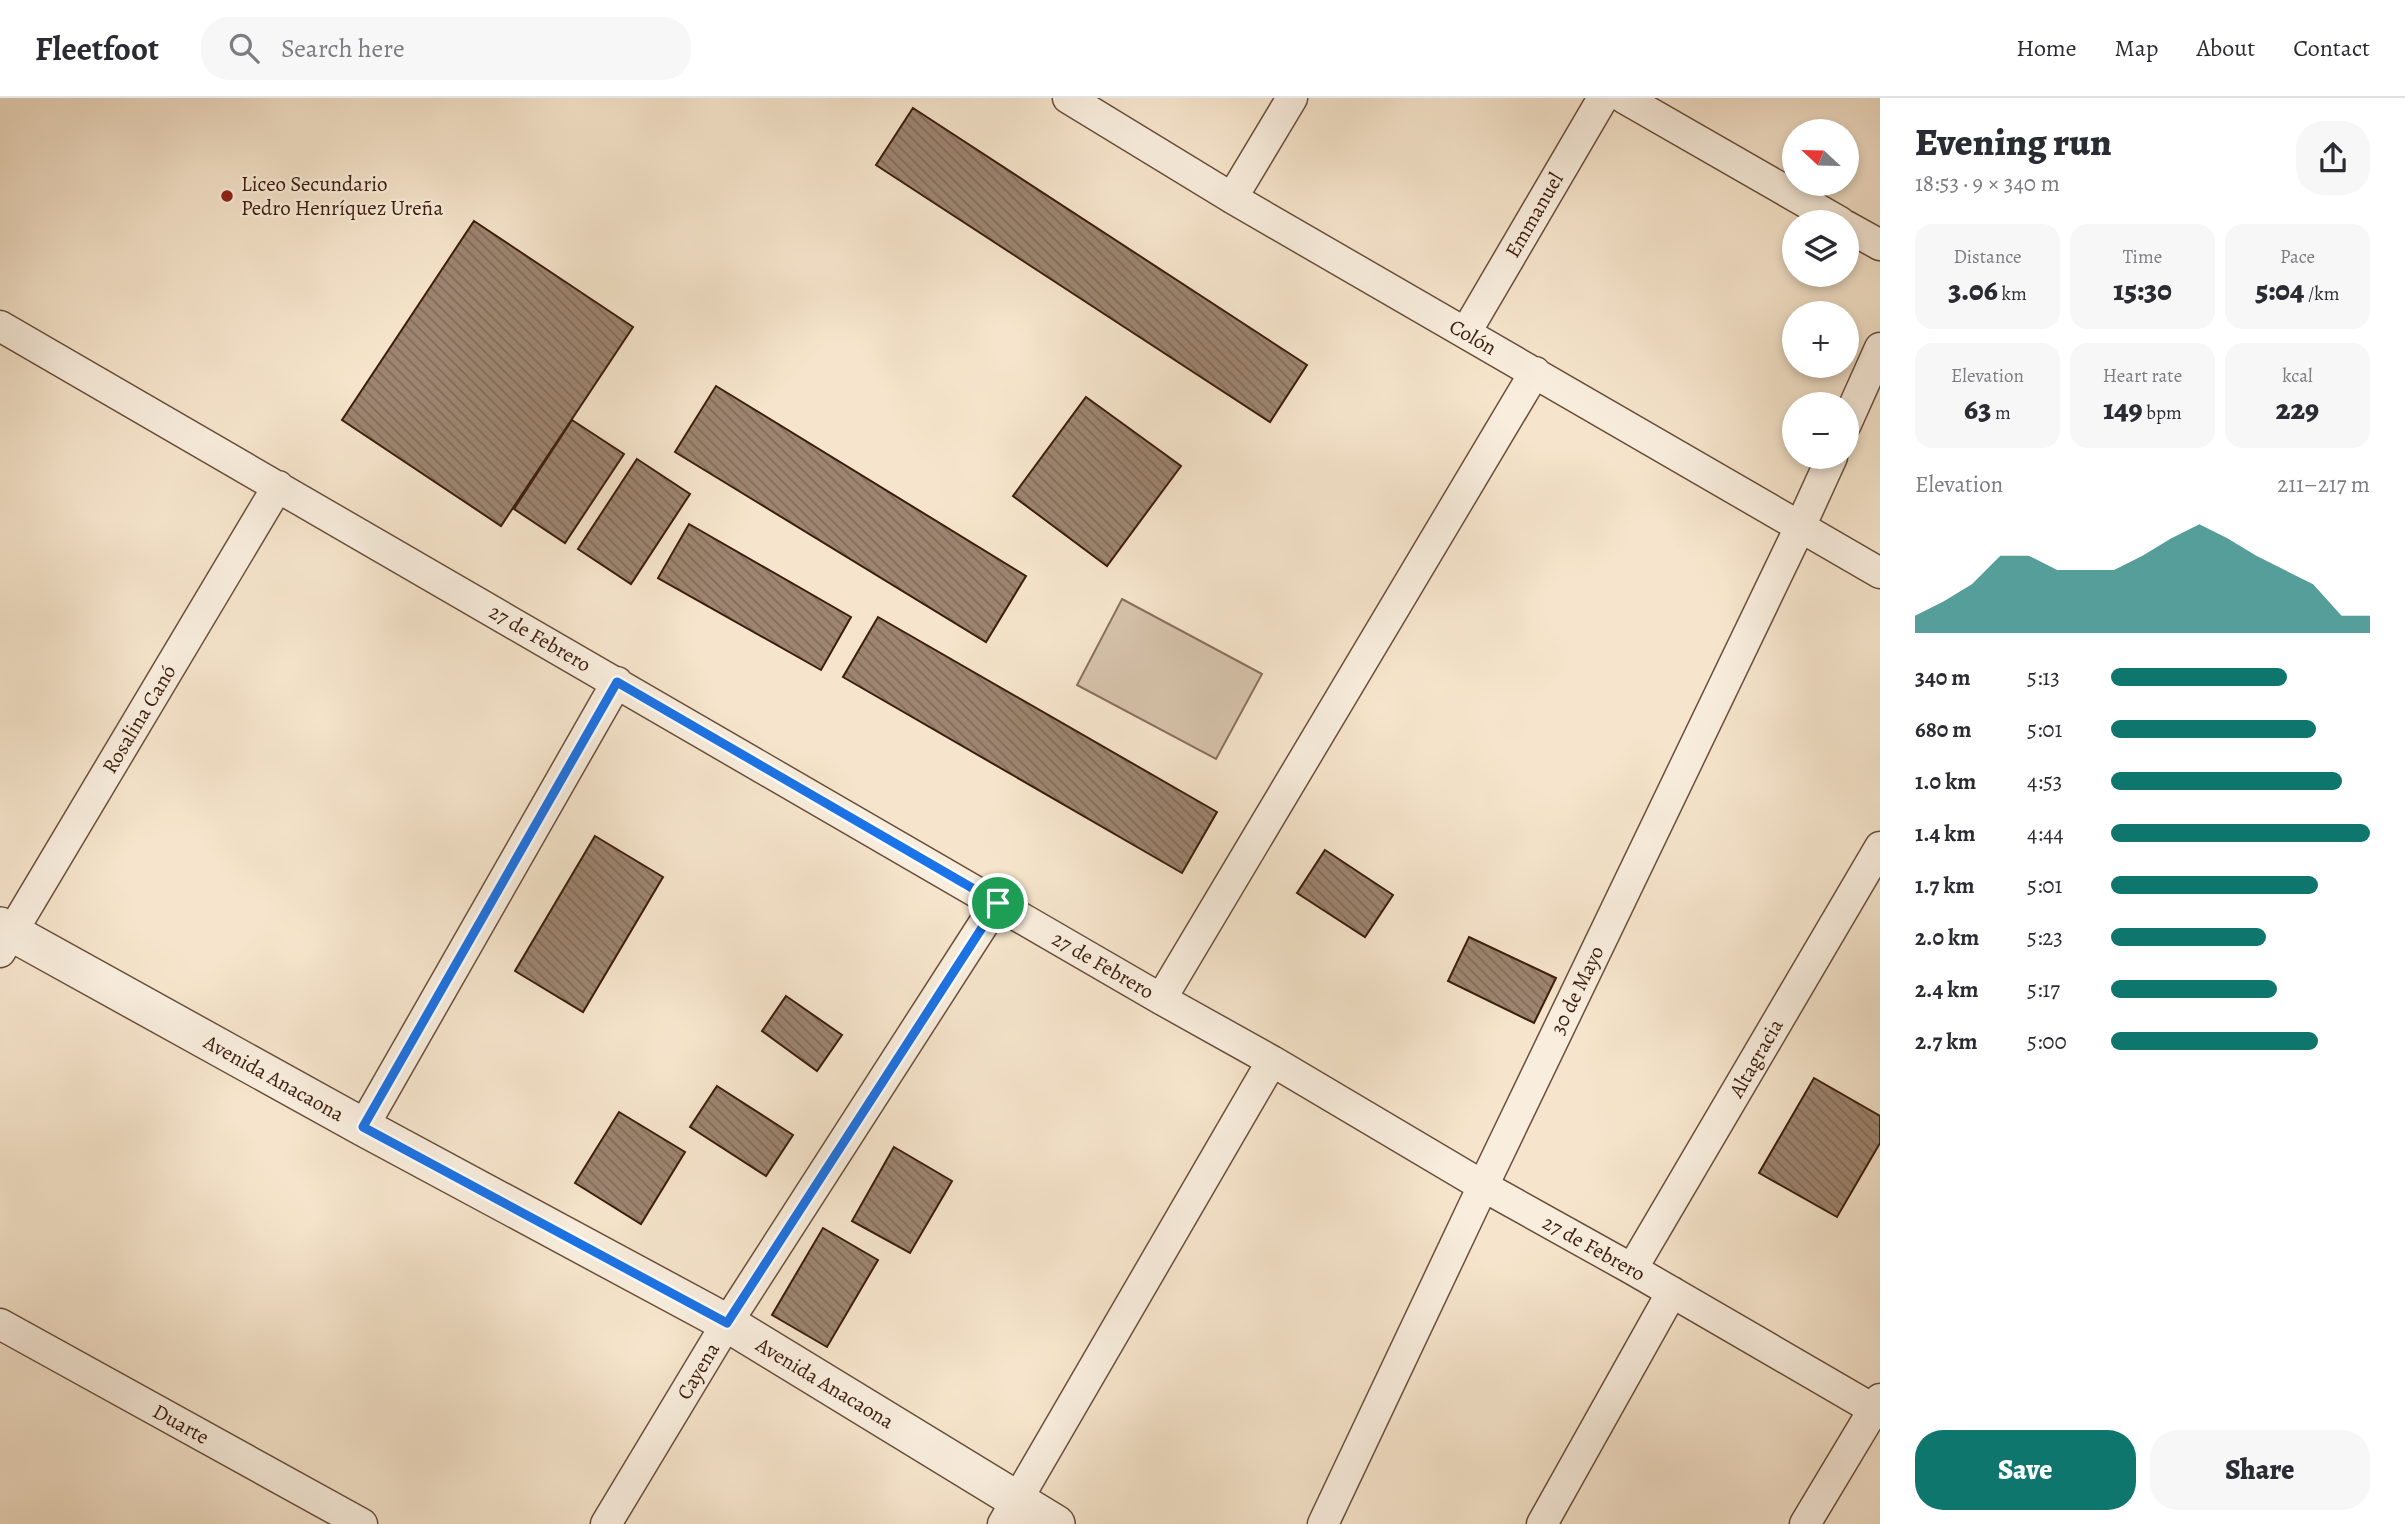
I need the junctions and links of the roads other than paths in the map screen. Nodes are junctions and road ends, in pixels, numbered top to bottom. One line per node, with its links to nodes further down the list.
1 (1068, 98): 5 (street, Colón)
2 (1292, 98): 5 (street)
3 (1603, 98): 10 (street, Emmanuel)
4 (1624, 98): 6 (street)
5 (1232, 198): 10 (street, Colón)
6 (1819, 210)
7 (1859, 233): 8 (street)
8 (1880, 245)
9 (0, 326): 15 (street, 27 de Febrero)
10 (1466, 332): 12 (street, Colón)
11 (1880, 348): 13 (street)
12 (1535, 372): 16 (street, Colón); 22 (street)
13 (1859, 395)
14 (1827, 469): 16 (street, 30 de Mayo)
15 (278, 486): 18 (street, 27 de Febrero); 21 (street, Rosalina Canó)
16 (1800, 527): 17 (street, Colón); 25 (street, 30 de Mayo)
17 (1880, 573)
18 (617, 682): 20 (street, 27 de Febrero); 24 (street)
19 (1880, 847): 26 (street, Altagracia)
20 (998, 903): 22 (street, 27 de Febrero); 28 (street, Cayena)
21 (4, 937): 24 (street, Avenida Anacaona)
22 (1161, 999): 23 (street, 27 de Febrero)
23 (1272, 1060): 25 (street, 27 de Febrero); 31 (street)
24 (363, 1127): 28 (street, Avenida Anacaona)
25 (1483, 1186): 26 (street, 27 de Febrero); 35 (street, 30 de Mayo)
26 (1632, 1269): 27 (street, 27 de Febrero)
27 (1672, 1292): 30 (street, 27 de Febrero); 36 (street)
28 (727, 1323): 31 (street, Avenida Anacaona); 33 (street, Cayena)
29 (0, 1324): 32 (street, Duarte)
30 (1878, 1407): 37 (street)
31 (1009, 1512): 34 (street, Avenida Anacaona)
32 (362, 1524)
33 (606, 1524)
34 (1056, 1524)
35 (1323, 1524)
36 (1542, 1524)
37 (1805, 1524)

